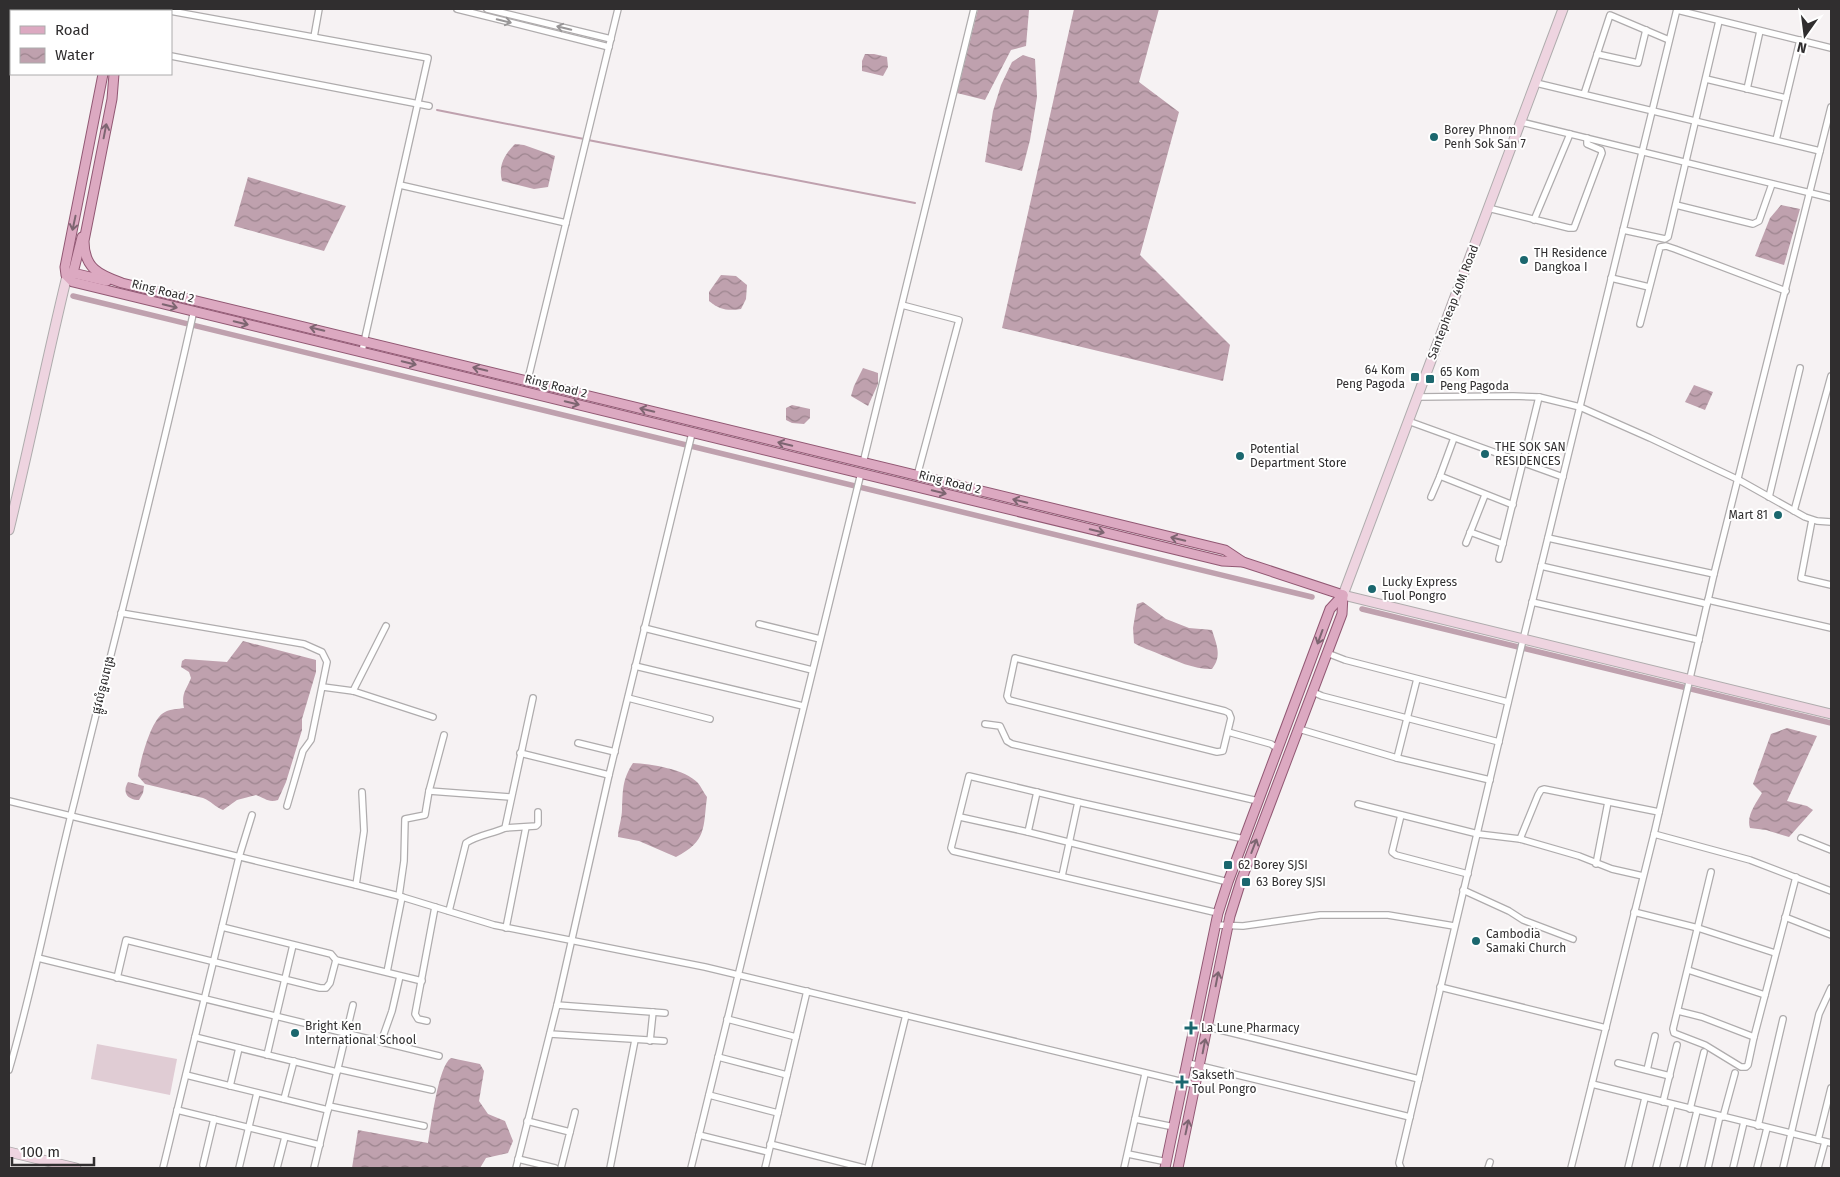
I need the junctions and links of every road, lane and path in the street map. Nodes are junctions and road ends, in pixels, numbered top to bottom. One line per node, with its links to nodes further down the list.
1 (318, 9): 14 (street)
2 (456, 9): 11 (street, one-way to 11)
3 (487, 9): 9 (street)
4 (618, 9): 15 (street)
5 (974, 9): 57 (street)
6 (1563, 9): 25 (street, Santepheap 40M Road)
7 (1677, 10): 10 (street); 16 (street)
8 (172, 11): 14 (street)
9 (533, 20): 11 (street); 15 (street, one-way to 9)
10 (1720, 21): 13 (street); 24 (street)
11 (531, 27): 18 (street)
12 (1646, 30): 16 (street); 20 (street); 20 (street)
13 (1760, 31): 17 (street); 26 (street)
14 (314, 37): 29 (street)
15 (611, 39): 18 (street)
16 (1669, 40): 32 (street)
17 (1800, 40): 19 (street); 28 (street)
18 (609, 47): 48 (street)
19 (1831, 48)
20 (1598, 54): 27 (street)
21 (172, 56): 29 (street)
22 (103, 75): 51 (main road, one-way to 51)
23 (114, 75): 49 (main road, Ring Road 2, one-way to 23)
24 (1706, 79): 26 (street); 33 (street)
25 (1536, 83): 27 (street); 34 (street, Santepheap 40M Road)
26 (1747, 89): 28 (street)
27 (1584, 94): 32 (street)
28 (1786, 98): 37 (street)
29 (418, 104): 30 (street); 42 (street)
30 (429, 106)
31 (1831, 107): 38 (street)
32 (1652, 110): 33 (street); 39 (street)
33 (1696, 121): 37 (street); 40 (street)
34 (1521, 122): 35 (street); 46 (street, Santepheap 40M Road)
35 (1570, 134): 36 (street); 47 (street)
36 (1587, 138): 39 (street); 47 (street)
37 (1776, 140): 38 (street)
38 (1820, 151): 43 (street)
39 (1642, 152): 40 (street); 50 (street)
40 (1686, 163): 41 (street); 45 (street)
41 (1772, 184): 43 (street); 45 (street)
42 (400, 185): 48 (street); 60 (street)
43 (1810, 193): 44 (street); 55 (street)
44 (1831, 198)
45 (1676, 205): 50 (street)
46 (1488, 208): 47 (street); 66 (street, Santepheap 40M Road)
47 (1534, 220)
48 (566, 223): 64 (street)
49 (86, 228): 51 (main road); 53 (main road, Ring Road 2)
50 (1623, 230): 52 (street)
51 (70, 275): 53 (main road); 58 (main road, Ring Road 2, one-way to 58); 87 (street)
52 (1611, 278): 54 (street); 68 (street)
53 (122, 282): 56 (main road, Ring Road 2)
54 (1649, 287): 55 (street); 59 (street)
55 (1786, 291): 78 (street)
56 (196, 300): 58 (street, ផ្លូវលំទួលពង្រ); 60 (main road, Ring Road 2, one-way to 56)
57 (902, 305): 73 (street); 75 (street)
58 (193, 316): 61 (main road, Ring Road 2, one-way to 61); 100 (street, ផ្លូវលំទួលពង្រ)
59 (1640, 324)
60 (365, 340): 61 (street); 64 (main road, Ring Road 2, one-way to 60)
61 (362, 351): 65 (main road, Ring Road 2, one-way to 65)
62 (1800, 368): 82 (street)
63 (1831, 376): 84 (street)
64 (528, 381): 65 (street); 70 (main road, Ring Road 2, one-way to 64)
65 (525, 392): 71 (main road, Ring Road 2, one-way to 71)
66 (1418, 396): 67 (street); 69 (street, Santepheap 40M Road)
67 (1539, 397): 68 (street); 74 (street)
68 (1580, 407): 77 (street); 78 (street)
69 (1408, 421): 72 (street); 97 (street, Santepheap 40M Road)
70 (694, 422): 71 (main road); 73 (main road, Ring Road 2, one-way to 70)
71 (691, 435): 79 (main road, Ring Road 2); 103 (street)
72 (1454, 438): 74 (street); 76 (street)
73 (863, 463): 75 (main road, Ring Road 2); 79 (main road)
74 (1524, 463): 77 (street); 83 (street)
75 (917, 476): 93 (main road, Ring Road 2, one-way to 75)
76 (1440, 476): 80 (street); 81 (street)
77 (1563, 477): 89 (street)
78 (1739, 480): 82 (street); 95 (street)
79 (859, 481): 93 (main road, Ring Road 2, one-way to 93); 105 (street)
80 (1485, 495): 83 (street); 88 (street)
81 (1431, 497)
82 (1769, 497): 84 (street)
83 (1513, 505): 91 (street)
84 (1794, 511): 85 (street)
85 (1812, 520): 86 (street); 96 (street)
86 (1831, 522)
87 (9, 530)
88 (1470, 532): 90 (street); 91 (street)
89 (1548, 538): 94 (street); 95 (street)
90 (1466, 544)
91 (1503, 544): 92 (street)
92 (1498, 558)
93 (1243, 562): 97 (main road, Ring Road 2)
94 (1541, 566): 98 (street); 99 (street)
95 (1714, 574): 99 (street)
96 (1831, 586)
97 (1343, 595): 107 (street); 108 (main road); 130 (main road, one-way to 130)
98 (1532, 602): 106 (street); 107 (street)
99 (1707, 602): 104 (street); 106 (street)
100 (121, 613): 113 (street); 150 (street, ផ្លូវលំទួលពង្រ)
101 (758, 624): 105 (street)
102 (386, 626): 114 (street)
103 (644, 628): 109 (street); 110 (street)
104 (1831, 628)
105 (820, 639): 110 (street)
106 (1699, 640): 112 (street)
107 (1522, 642): 112 (street); 118 (street)
108 (1328, 653): 111 (street); 115 (main road)
109 (635, 666): 117 (street); 119 (street)
110 (812, 670): 119 (street)
111 (1417, 679): 118 (street); 122 (street)
112 (1690, 681): 120 (street); 147 (street)
113 (323, 687): 114 (street); 145 (street)
114 (353, 691): 121 (street)
115 (1313, 692): 122 (street); 125 (main road)
116 (533, 698): 132 (street)
117 (628, 698): 123 (street); 131 (street)
118 (1508, 702): 129 (street)
119 (803, 706): 196 (street)
120 (1831, 713)
121 (433, 717)
122 (1408, 718): 129 (street); 133 (street)
123 (710, 719)
124 (985, 724): 140 (street)
125 (1298, 729): 133 (street); 180 (main road, one-way to 125)
126 (1228, 732): 126 (street); 130 (street)
127 (444, 735): 136 (street)
128 (578, 742): 131 (street)
129 (1499, 742): 135 (street)
130 (1278, 749): 140 (main road)
131 (615, 752): 134 (street)
132 (520, 753): 134 (street); 139 (street)
133 (1397, 758): 135 (street)
134 (609, 774): 187 (street)
135 (1490, 780): 155 (street)
136 (429, 791): 139 (street); 173 (street)
137 (362, 792): 170 (street)
138 (1037, 792): 142 (street); 151 (street); 154 (street)
139 (511, 798): 152 (street)
140 (1258, 801): 157 (main road)
141 (9, 802): 150 (street)
142 (1078, 802): 157 (street); 160 (street)
143 (1608, 802): 147 (street); 159 (street); 163 (street)
144 (1358, 804): 149 (street)
145 (287, 806)
146 (538, 812): 153 (street)
147 (1659, 812): 156 (street)
148 (252, 815): 162 (street)
149 (1401, 815): 155 (street); 165 (street)
150 (70, 816): 162 (street); 190 (street, ផ្លូវលំទួលពង្រ)
151 (960, 817): 154 (street); 166 (street)
152 (505, 828): 153 (street); 175 (street)
153 (526, 828): 183 (street)
154 (1028, 832): 160 (street)
155 (1478, 834): 159 (street); 165 (street)
156 (1654, 834): 167 (street); 168 (street)
157 (1244, 838): 169 (main road)
158 (1801, 838): 161 (street)
159 (1520, 839): 163 (street)
160 (1068, 843): 166 (street); 169 (street)
161 (1831, 850)
162 (239, 857): 170 (street); 182 (street)
163 (1596, 864): 167 (street)
164 (1712, 872): 184 (street)
165 (1468, 874): 171 (street)
166 (1062, 876): 177 (street)
167 (1643, 876): 176 (street)
168 (1796, 876): 172 (street); 178 (street)
169 (1228, 882): 177 (main road)
170 (356, 885): 173 (street)
171 (1463, 890): 181 (street); 186 (street)
172 (1831, 891)
173 (400, 896): 174 (street); 194 (street)
174 (435, 907): 175 (street); 199 (street)
175 (449, 911): 183 (street)
176 (1634, 912): 184 (street); 216 (street)
177 (1218, 913): 179 (main road)
178 (1785, 918): 185 (street); 189 (street)
179 (1215, 925): 180 (street); 234 (main road)
180 (1227, 925): 181 (street); 215 (main road, one-way to 180)
181 (1454, 926): 200 (street)
182 (222, 927): 188 (street); 192 (street)
183 (506, 928): 187 (street)
184 (1698, 928): 189 (street); 193 (street)
185 (1831, 936)
186 (1573, 939)
187 (571, 941): 196 (street); 206 (street)
188 (293, 945): 191 (street); 198 (street)
189 (1775, 953): 203 (street)
190 (38, 958): 197 (street); 237 (street, ផ្លូវលំទួលពង្រ)
191 (336, 960): 194 (street); 198 (street)
192 (213, 962): 197 (street); 198 (street); 204 (street)
193 (1688, 970): 203 (street); 207 (street)
194 (387, 972): 195 (street)
195 (400, 976): 199 (street); 225 (street)
196 (738, 976): 202 (street); 212 (street)
197 (117, 978): 204 (street)
198 (285, 979): 211 (street)
199 (422, 981): 214 (street)
200 (1440, 987): 216 (street); 245 (street)
201 (1831, 988): 277 (street)
202 (807, 991): 210 (street); 221 (street)
203 (1765, 995): 222 (street)
204 (204, 999): 211 (street); 220 (street)
205 (353, 1005): 217 (street)
206 (557, 1005): 208 (street); 218 (street)
207 (1678, 1010): 222 (street); 222 (street)
208 (653, 1012): 209 (street); 224 (street)
209 (665, 1013)
210 (906, 1015): 241 (street); 303 (street)
211 (276, 1017): 217 (street); 230 (street)
212 (727, 1019): 221 (street); 232 (street)
213 (1783, 1019): 272 (street)
214 (427, 1022)
215 (1208, 1027): 236 (main road, one-way to 215); 245 (street)
216 (1606, 1028): 247 (street)
217 (346, 1034): 225 (street); 238 (street)
218 (550, 1034): 223 (street); 269 (street)
219 (1655, 1036): 239 (street)
220 (195, 1037): 228 (street); 242 (street)
221 (796, 1037): 243 (street)
222 (1754, 1037)
223 (635, 1040): 224 (street); 299 (street)
224 (650, 1041): 226 (street)
225 (382, 1042): 231 (street)
226 (664, 1042)
227 (1677, 1045): 244 (street)
228 (239, 1048): 230 (street); 248 (street)
229 (1704, 1052): 259 (street)
230 (267, 1055): 233 (street)
231 (439, 1056)
232 (718, 1057): 243 (street); 253 (street)
233 (294, 1061): 238 (street); 255 (street)
234 (1188, 1063): 236 (street); 246 (main road)
235 (1618, 1063): 239 (street)
236 (1200, 1066): 249 (main road); 265 (street)
237 (9, 1070)
238 (337, 1070): 251 (street); 258 (street)
239 (1647, 1070): 244 (street)
240 (1735, 1073): 266 (street)
241 (1145, 1074): 246 (street); 268 (street)
242 (186, 1075): 248 (street); 261 (street)
243 (787, 1075): 264 (street)
244 (1670, 1076): 256 (street)
245 (1419, 1078): 265 (street)
246 (1184, 1083): 249 (street); 273 (main road)
247 (1592, 1084): 254 (street); 307 (street)
248 (230, 1086): 252 (street)
249 (1196, 1086): 305 (main road, one-way to 249)
250 (1831, 1088): 260 (street)
251 (432, 1090)
252 (257, 1093): 255 (street); 274 (street)
253 (709, 1096): 264 (street); 278 (street)
254 (1645, 1098): 256 (street); 308 (street)
255 (284, 1099): 258 (street)
256 (1663, 1102): 257 (street)
257 (1672, 1105): 259 (street); 309 (street)
258 (329, 1108): 271 (street); 284 (street)
259 (1690, 1109): 262 (street)
260 (1829, 1109): 280 (street)
261 (177, 1110): 267 (street); 292 (street)
262 (1697, 1111): 266 (street); 310 (street)
263 (575, 1112): 276 (street)
264 (778, 1113): 282 (street)
265 (1410, 1117): 306 (street)
266 (1722, 1117): 270 (street); 311 (street)
267 (214, 1119): 274 (street); 289 (street)
268 (1135, 1119): 273 (street); 287 (street)
269 (527, 1121): 276 (street); 288 (street)
270 (1744, 1122): 272 (street); 312 (street)
271 (424, 1126)
272 (1758, 1126): 275 (street)
273 (1174, 1127): 290 (main road)
274 (248, 1128): 279 (street); 293 (street)
275 (1767, 1128): 277 (street); 313 (street)
276 (570, 1132): 298 (street)
277 (1791, 1134): 280 (street); 314 (street)
278 (699, 1135): 286 (street); 300 (street)
279 (285, 1137): 284 (street); 294 (street)
280 (1818, 1140): 281 (street)
281 (1824, 1142): 283 (street); 315 (street)
282 (770, 1144): 286 (street); 302 (street)
283 (1831, 1144)
284 (320, 1145): 295 (street)
285 (9, 1152): 291 (street)
286 (768, 1152): 301 (street)
287 (1128, 1154): 290 (street); 304 (street)
288 (518, 1159): 296 (street); 297 (street)
289 (203, 1165)
290 (1166, 1165)
291 (76, 1168)
292 (163, 1168)
293 (239, 1168)
294 (277, 1168)
295 (314, 1168)
296 (516, 1168)
297 (555, 1168)
298 (561, 1168)
299 (610, 1168)
300 (691, 1168)
301 (765, 1168)
302 (864, 1168)
303 (868, 1168)
304 (1124, 1168)
305 (1178, 1168)
306 (1401, 1168)
307 (1571, 1168)
308 (1628, 1168)
309 (1656, 1168)
310 (1682, 1168)
311 (1708, 1168)
312 (1734, 1168)
313 (1757, 1168)
314 (1783, 1168)
315 (1818, 1168)

